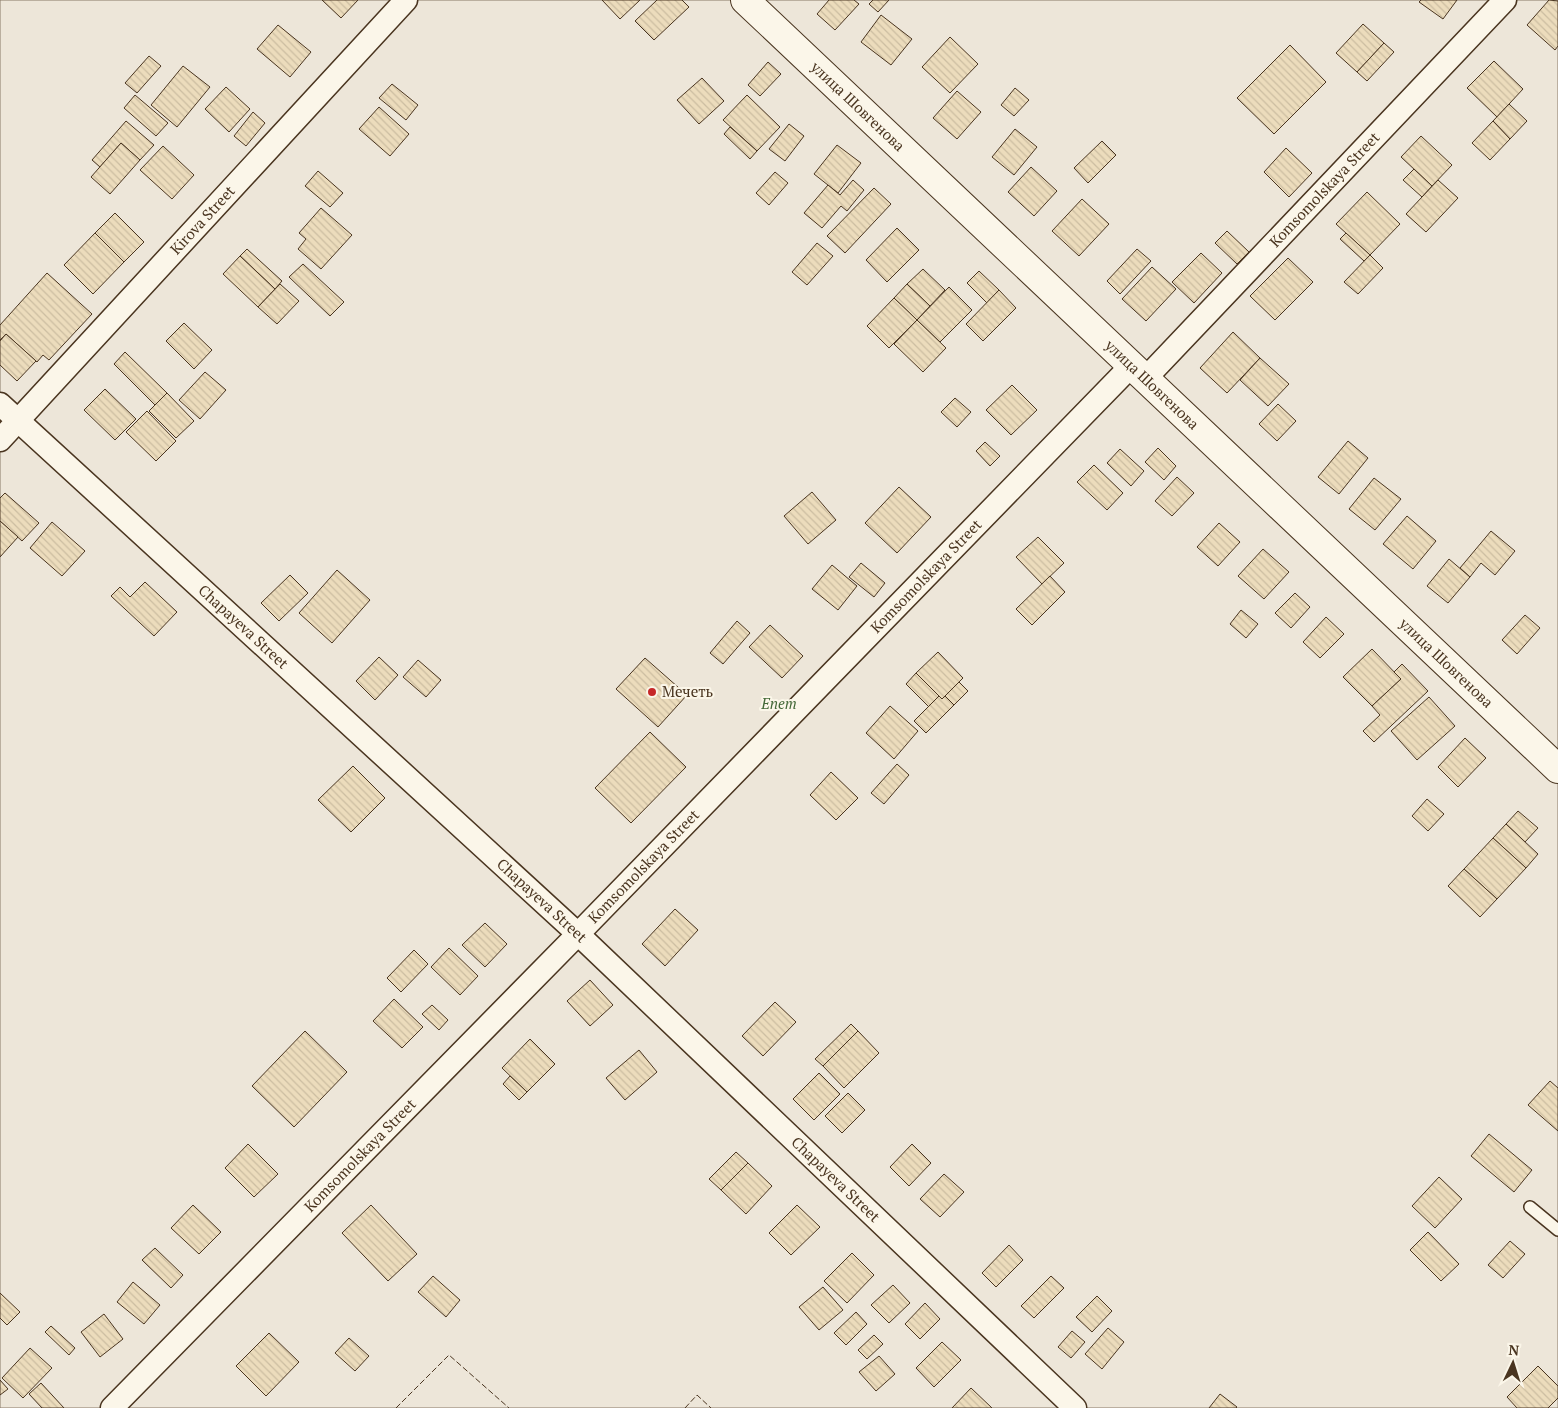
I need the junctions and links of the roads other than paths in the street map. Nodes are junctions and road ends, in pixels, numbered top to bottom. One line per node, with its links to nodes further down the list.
1 (406, 0): 6 (street, Kirova Street)
2 (745, 0): 4 (street, улица Шовгенова)
3 (1505, 0): 4 (street, Komsomolskaya Street)
4 (1138, 372): 8 (street, улица Шовгенова); 9 (street, Komsomolskaya Street)
5 (0, 404): 6 (street, Chapayeva Street)
6 (18, 422): 7 (street, Kirova Street); 9 (street, Chapayeva Street)
7 (0, 440)
8 (1558, 769)
9 (578, 934): 12 (street, Komsomolskaya Street); 13 (street, Chapayeva Street)
10 (1530, 1207): 11 (lane)
11 (1558, 1230)
12 (112, 1408)
13 (1075, 1408)

